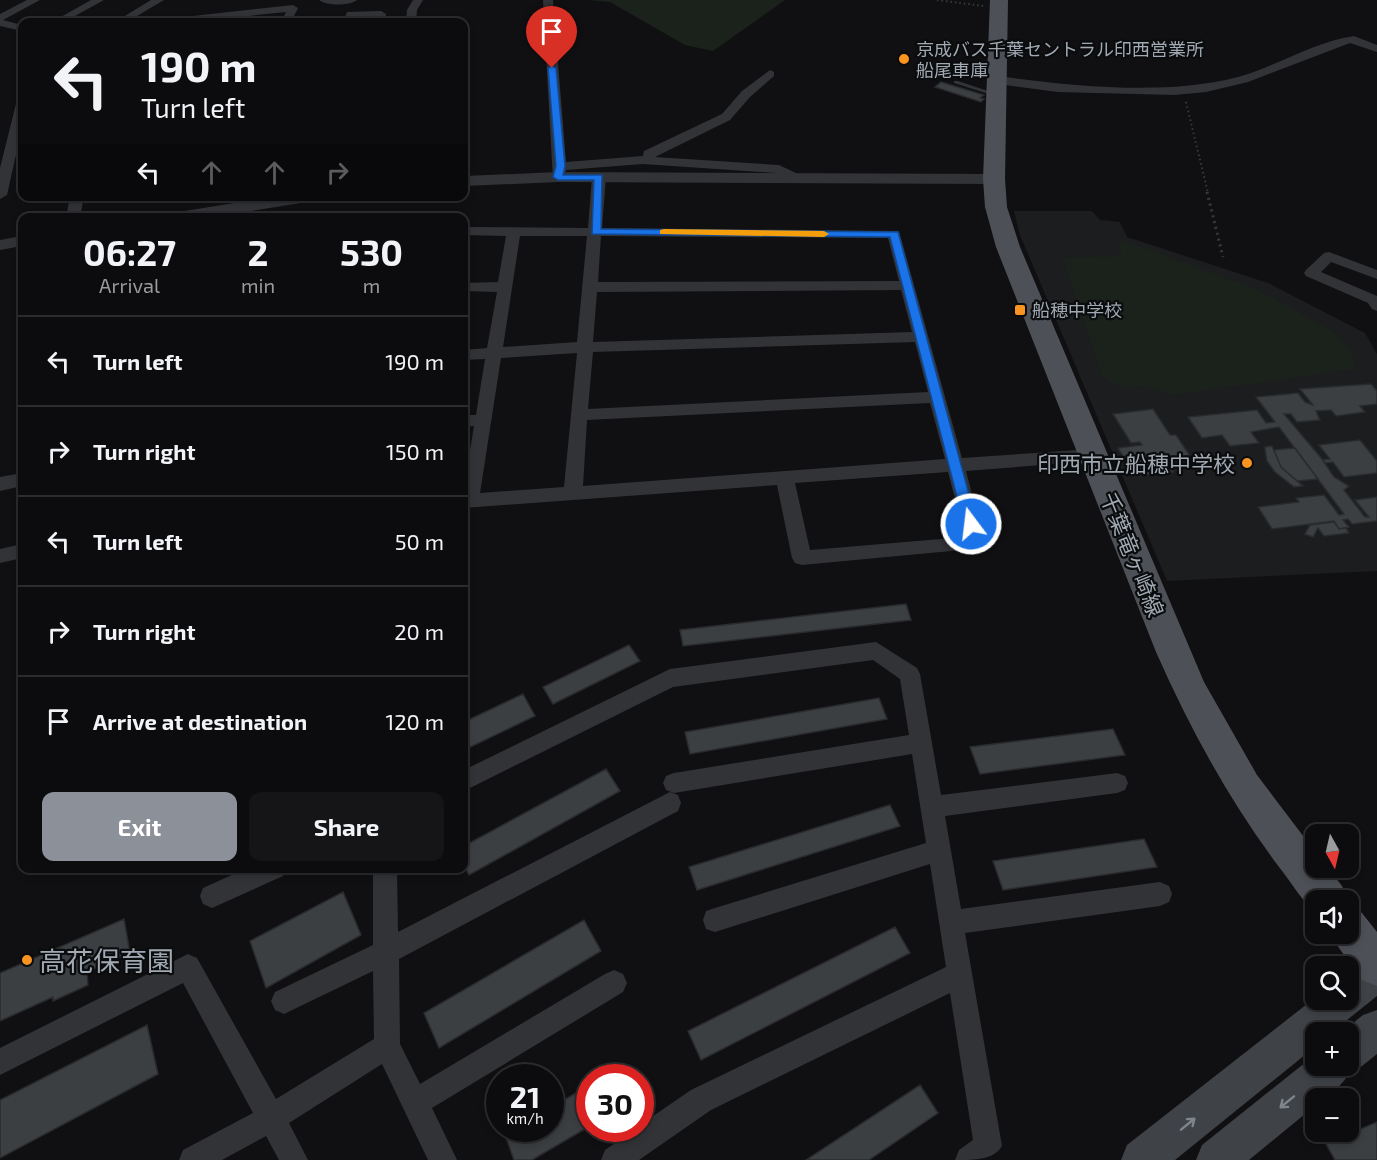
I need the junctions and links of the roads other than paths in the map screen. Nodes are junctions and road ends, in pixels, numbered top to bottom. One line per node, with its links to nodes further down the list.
1 (35, 0): 9 (street)
2 (99, 0): 10 (street)
3 (159, 0): 11 (street)
4 (324, 0): 5 (street)
5 (352, 0)
6 (418, 0): 16 (street)
7 (548, 0): 26 (street)
8 (999, 4): 22 (main road, 千葉竜ヶ崎線)
9 (0, 18)
10 (65, 18)
11 (127, 18)
12 (202, 18): 13 (street)
13 (288, 18)
14 (350, 18): 15 (street)
15 (380, 18)
16 (411, 18)
17 (0, 23): 18 (street)
18 (18, 27)
19 (1377, 49): 22 (street)
20 (770, 75): 25 (street)
21 (956, 82): 22 (lane)
22 (997, 88): 29 (main road, 千葉竜ヶ崎線)
23 (18, 123): 24 (street)
24 (10, 160): 31 (street)
25 (648, 160): 26 (street); 28 (street)
26 (559, 172): 27 (street); 30 (street)
27 (599, 177): 28 (street); 36 (street)
28 (793, 177): 29 (street)
29 (994, 179): 53 (main road, 千葉竜ヶ崎線)
30 (468, 181)
31 (0, 195)
32 (240, 202): 33 (street)
33 (193, 213)
34 (468, 231): 35 (street)
35 (514, 231): 36 (street); 42 (street)
36 (596, 232): 40 (street); 43 (street)
37 (18, 242): 38 (street)
38 (0, 245)
39 (1377, 275): 44 (street)
40 (908, 285): 43 (street); 45 (street)
41 (468, 287): 42 (street)
42 (505, 287): 47 (street)
43 (591, 287): 46 (street)
44 (1377, 306)
45 (921, 337): 46 (street); 49 (street)
46 (586, 347): 47 (street); 50 (street)
47 (495, 353): 48 (street); 51 (street)
48 (468, 355)
49 (938, 397): 50 (street); 54 (street)
50 (580, 415): 58 (street)
51 (484, 420): 52 (street); 59 (street)
52 (468, 421)
53 (1093, 455): 54 (street); 70 (main road, 千葉竜ヶ崎線)
54 (956, 465): 55 (street); 55 (street)
55 (785, 478): 58 (street)
56 (18, 481): 57 (street)
57 (0, 484)
58 (573, 494): 60 (street)
59 (468, 496)
60 (468, 501)
61 (18, 552): 62 (street)
62 (0, 556)
63 (922, 742): 64 (street); 66 (street); 76 (street)
64 (468, 779)
65 (1117, 783): 66 (street)
66 (932, 807): 67 (street)
67 (939, 850): 73 (street); 74 (street)
68 (264, 873): 72 (street)
69 (386, 873): 76 (street)
70 (1320, 890)
71 (1160, 894): 74 (street)
72 (212, 896)
73 (715, 920)
74 (951, 923): 79 (street)
75 (1359, 941): 77 (main road)
76 (386, 952): 82 (street); 86 (street)
77 (1377, 965)
78 (1377, 972): 81 (main road)
79 (960, 974): 94 (street); 95 (street)
80 (614, 982): 89 (street)
81 (1359, 986)
82 (284, 1001)
83 (1329, 1010): 96 (main road, one-way to 83)
84 (1377, 1029): 85 (main road)
85 (1359, 1043)
86 (387, 1046): 89 (street); 90 (street)
87 (0, 1062): 90 (street)
88 (1320, 1076): 97 (main road, one-way to 97)
89 (414, 1103): 93 (street)
90 (271, 1118): 91 (street); 92 (street)
91 (193, 1160)
92 (294, 1160)
93 (443, 1160)
94 (615, 1160)
95 (969, 1160)
96 (1142, 1160)
97 (1217, 1160)

